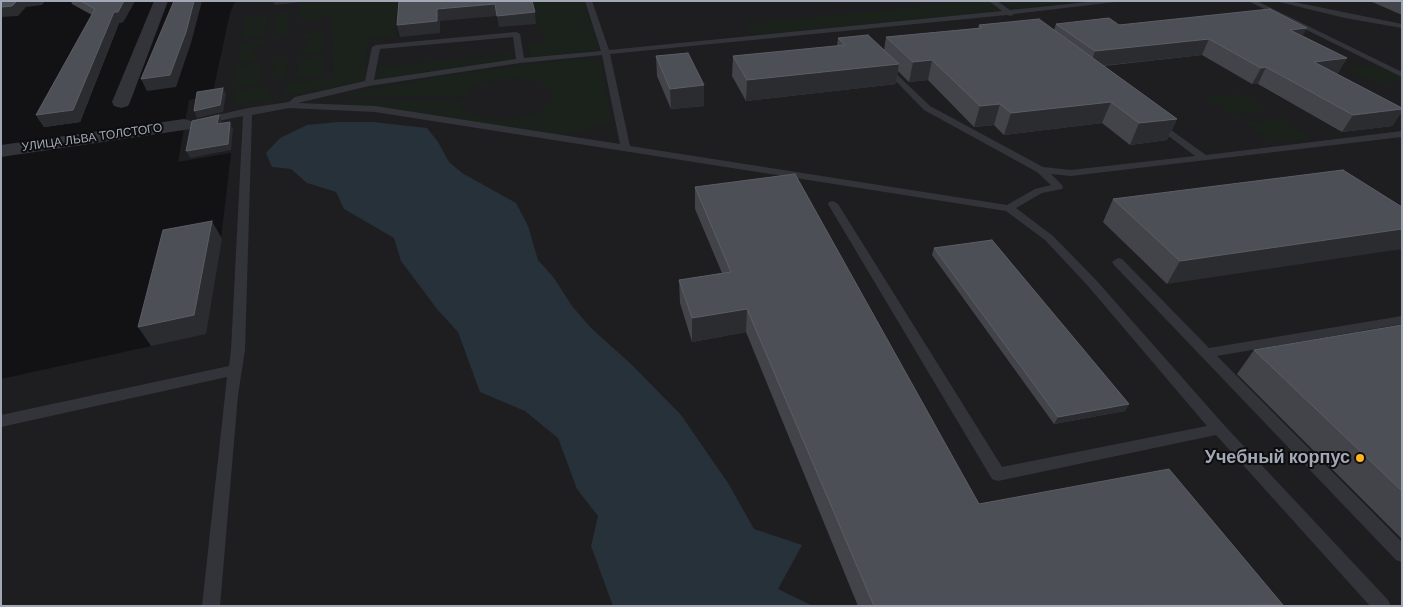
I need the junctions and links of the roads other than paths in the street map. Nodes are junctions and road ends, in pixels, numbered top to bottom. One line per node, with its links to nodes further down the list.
1 (161, 1): 14 (street)
2 (588, 1): 9 (lane)
3 (992, 1): 7 (lane)
4 (1121, 1): 7 (lane)
5 (1251, 1): 12 (lane)
6 (1278, 1): 8 (lane)
7 (1013, 16): 9 (lane)
8 (1402, 26)
9 (606, 53): 10 (lane); 20 (lane)
10 (520, 61): 13 (lane); 13 (lane)
11 (882, 62): 23 (lane)
12 (1402, 74)
13 (369, 83): 15 (lane)
14 (121, 102)
15 (288, 105): 16 (lane); 20 (lane)
16 (248, 111): 18 (lane); 29 (lane)
17 (1150, 117): 22 (lane)
18 (184, 125): 21 (street, УЛИЦА ЛЬВА ТОЛСТОГО)
19 (1402, 134): 22 (lane)
20 (626, 149): 25 (lane)
21 (1, 151)
22 (1204, 158): 23 (lane)
23 (1041, 170): 25 (lane)
24 (832, 204): 31 (lane)
25 (1009, 208): 31 (lane)
26 (1118, 262): 28 (lane)
27 (1402, 320): 28 (lane)
28 (1206, 353): 32 (lane)
29 (234, 370): 30 (lane); 33 (lane)
30 (1, 421)
31 (1219, 429): 34 (lane)
32 (1402, 554)
33 (211, 606)
34 (1382, 606)

